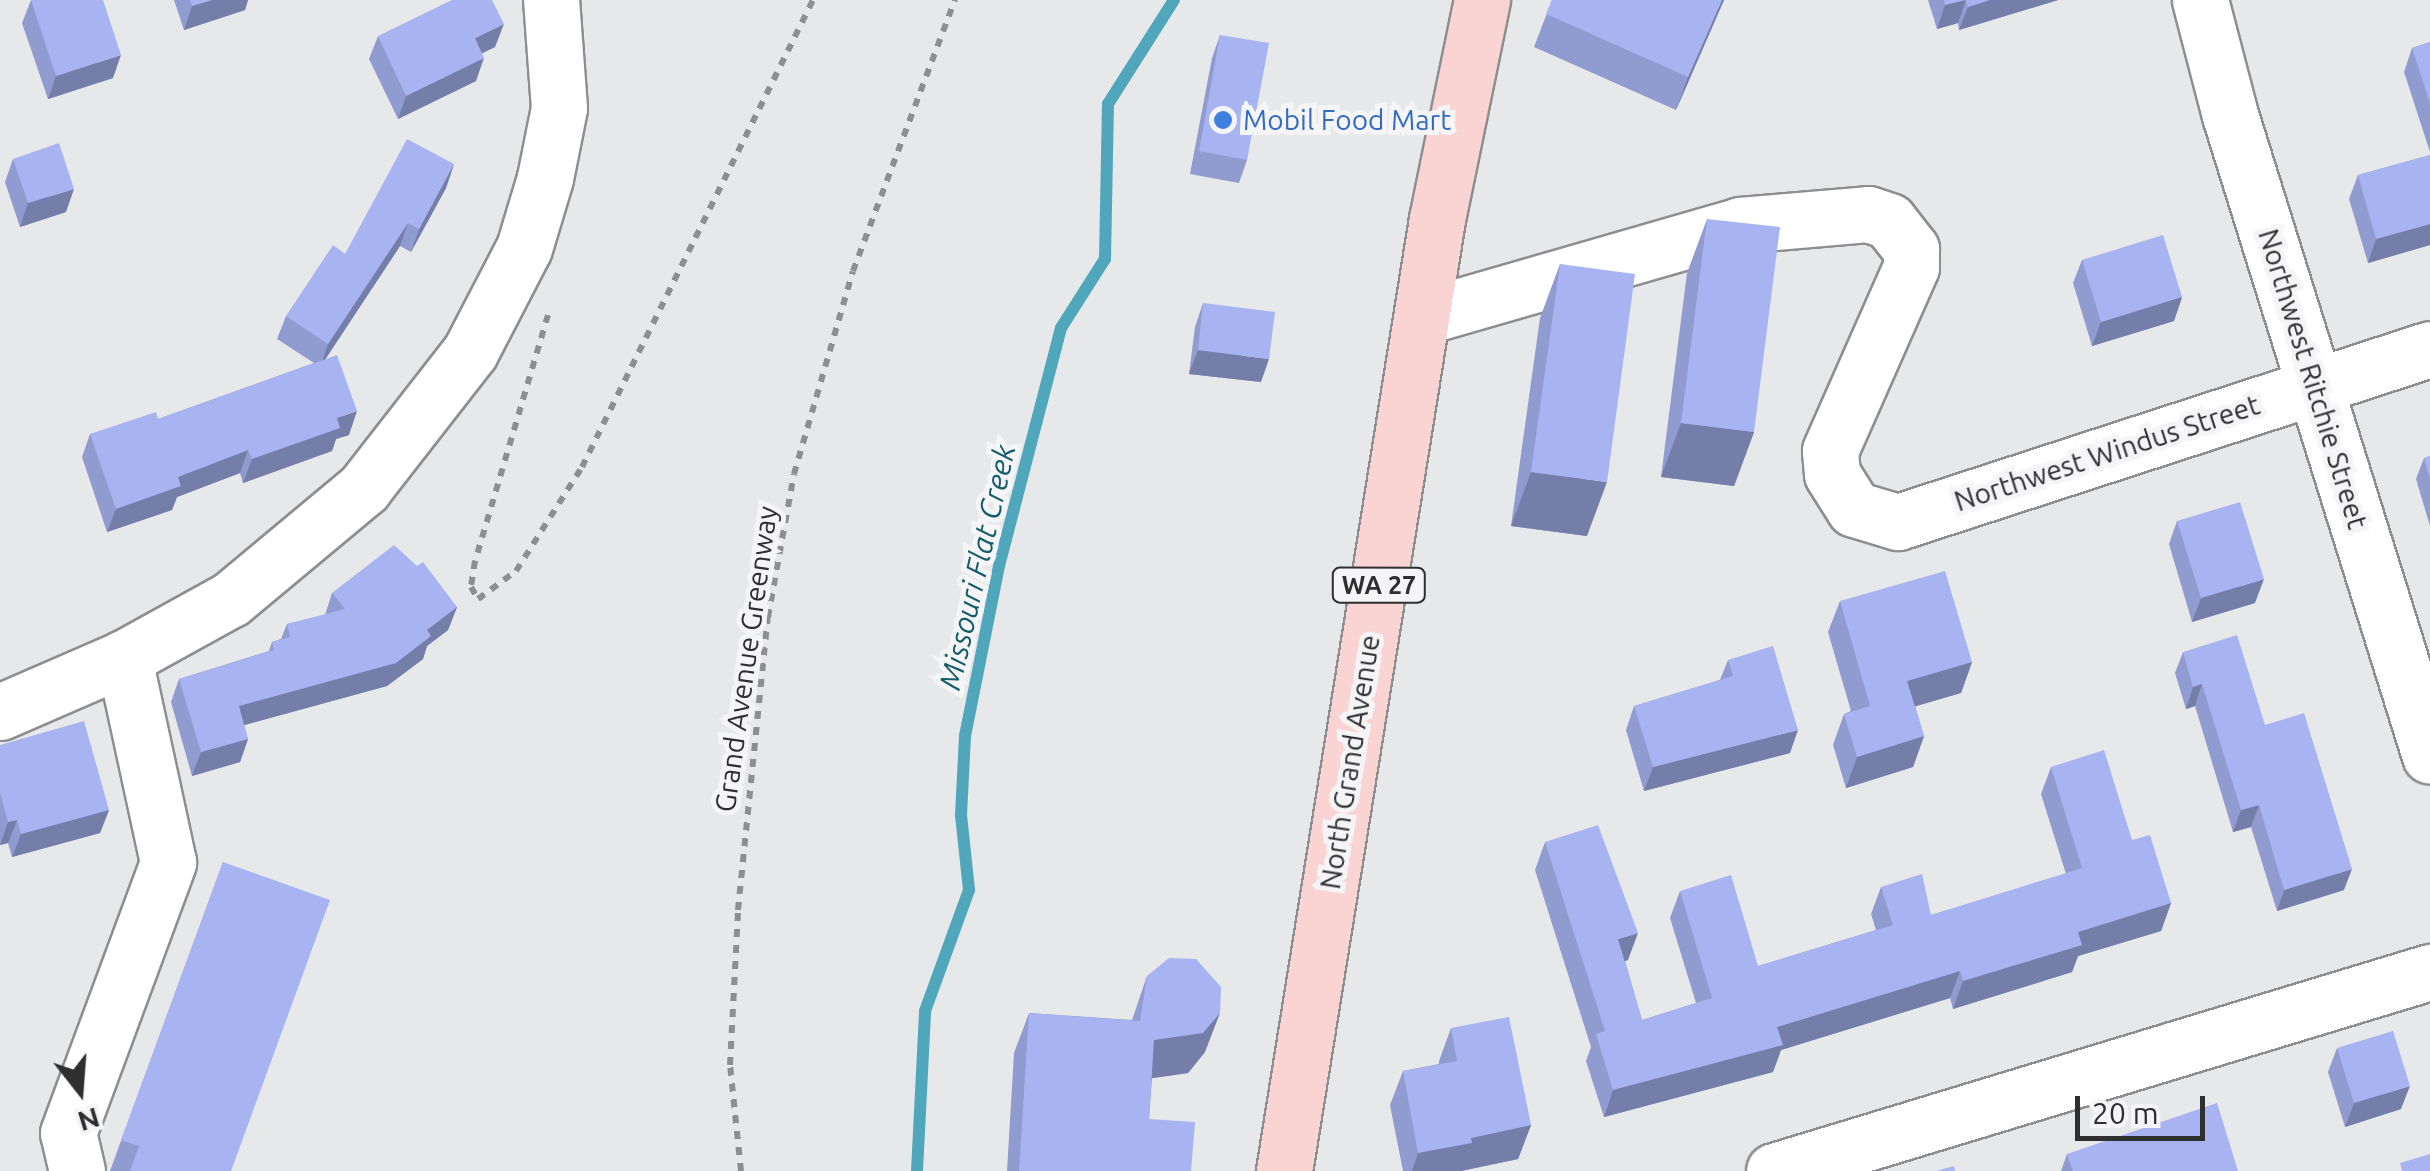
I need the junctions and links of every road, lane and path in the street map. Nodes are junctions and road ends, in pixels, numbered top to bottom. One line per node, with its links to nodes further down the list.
1 (551, 0): 6 (street)
2 (814, 0): 6 (path)
3 (956, 0): 15 (path, Grand Avenue Greenway)
4 (1482, 0): 7 (main road, North Grand Avenue / WA 27)
5 (2200, 0): 9 (street, Northwest Ritchie Street)
6 (524, 248): 10 (street)
7 (1422, 317): 9 (street, Northwest Windus Street); 16 (main road, North Grand Avenue / WA 27)
8 (2430, 348): 9 (street, Northwest Windus Street)
9 (2316, 384): 12 (street, Northwest Ritchie Street)
10 (124, 658): 11 (street); 14 (street)
11 (0, 712)
12 (2430, 756)
13 (2430, 972): 17 (street)
14 (77, 1171)
15 (741, 1171)
16 (1284, 1171)
17 (1774, 1171)

